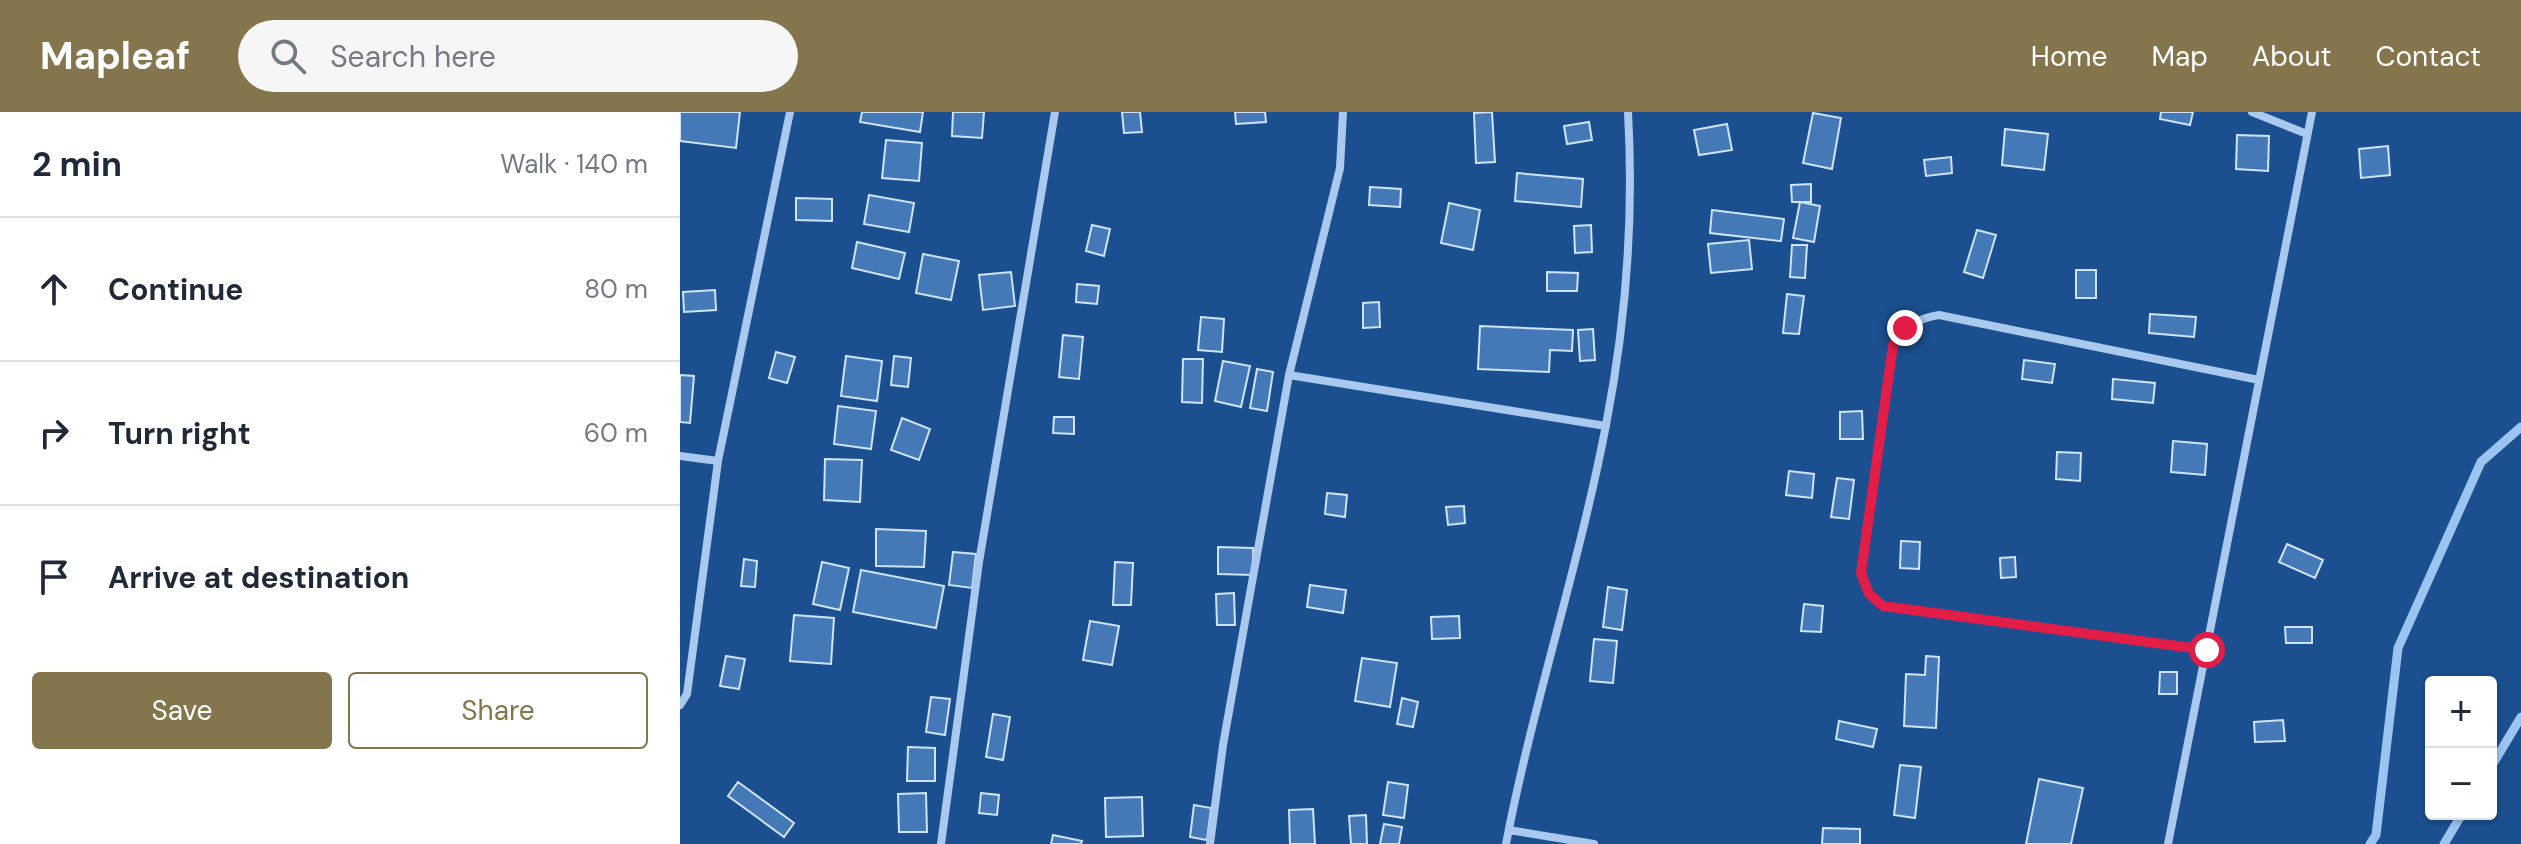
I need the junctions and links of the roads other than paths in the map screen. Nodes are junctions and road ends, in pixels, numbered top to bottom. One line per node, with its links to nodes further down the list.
1 (790, 112): 12 (street)
2 (1055, 112): 16 (street)
3 (1343, 112): 8 (street)
4 (1628, 112): 10 (street)
5 (2252, 112): 7 (street)
6 (2312, 112): 7 (street)
7 (2307, 134): 9 (street)
8 (1289, 375): 10 (street); 17 (street)
9 (2259, 380): 13 (street); 13 (street)
10 (1606, 426): 15 (street)
11 (680, 456): 12 (street)
12 (718, 461): 14 (street)
13 (2207, 650): 20 (street)
14 (680, 705)
15 (1509, 830): 18 (street); 19 (street)
16 (941, 844)
17 (1210, 844)
18 (1506, 844)
19 (1594, 844)
20 (2168, 844)

